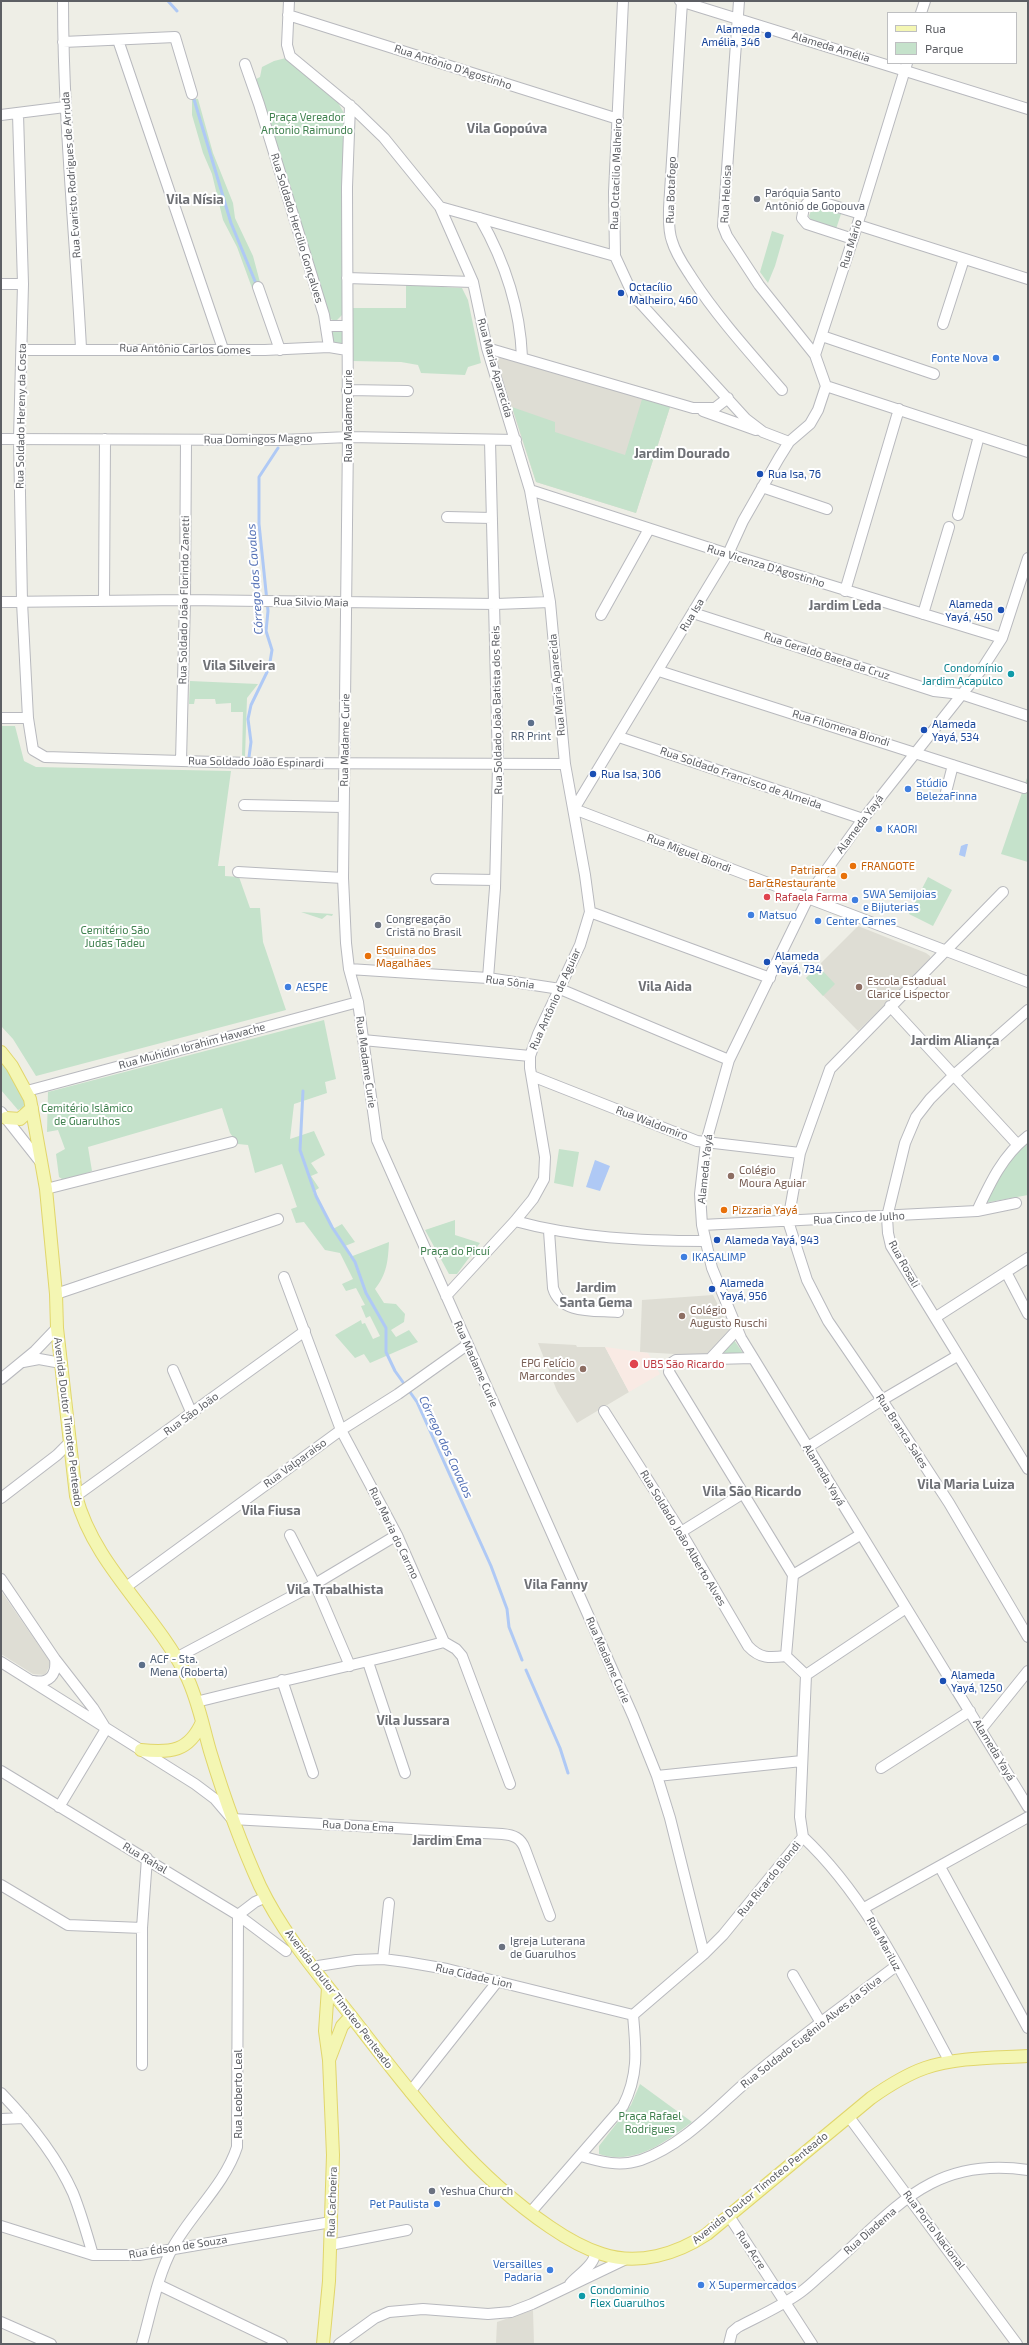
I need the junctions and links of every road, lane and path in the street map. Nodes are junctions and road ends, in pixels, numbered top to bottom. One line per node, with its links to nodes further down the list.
1 (63, 1): 11 (street, Rua Evaristo Rodrigues de Arruda)
2 (289, 1): 8 (street, Rua Maria Aparecida)
3 (623, 1): 22 (street, Rua Octacilio Malheiro)
4 (681, 1): 9 (street, Alameda Amélia); 52 (street, Rua Botafogo)
5 (739, 1): 9 (street, Rua Heloisa)
6 (925, 1): 7 (street)
7 (921, 12)
8 (288, 15): 17 (street, Rua Maria Aparecida); 22 (street, Rua Antônio D'Agostinho)
9 (737, 19): 12 (street, Alameda Amélia); 47 (street, Rua Heloisa)
10 (118, 40): 11 (street); 16 (street); 43 (street)
11 (63, 42): 18 (street, Rua Evaristo Rodrigues de Arruda)
12 (887, 62)
13 (245, 64): 37 (street, Rua Soldado Hercilio Gonçalves)
14 (895, 64): 15 (street, Alameda Amélia)
15 (906, 67): 19 (street, Alameda Amélia); 24 (street, Rua Mário)
16 (192, 94)
17 (350, 105): 23 (street, Rua Maria Aparecida); 30 (street, Rua Madame Curie)
18 (65, 107): 20 (street); 41 (street, Rua Evaristo Rodrigues de Arruda)
19 (1028, 109)
20 (18, 114): 21 (street); 34 (street, Rua Soldado Hereny da Costa)
21 (1, 115)
22 (618, 119): 28 (street, Rua Octacilio Malheiro)
23 (440, 207): 25 (street); 32 (street, Rua Maria Aparecida)
24 (861, 214): 26 (street, Rua Mário); 27 (street)
25 (480, 218): 28 (street); 48 (street)
26 (858, 225): 27 (street, Rua Mário); 29 (street)
27 (853, 239): 39 (street, Rua Mário)
28 (615, 256): 54 (street, Rua Octacilio Malheiro)
29 (964, 259): 31 (street); 36 (street)
30 (347, 278): 32 (street); 38 (street, Rua Madame Curie)
31 (1028, 279)
32 (473, 282): 42 (street, Rua Maria Aparecida)
33 (1, 284): 34 (street)
34 (23, 284): 44 (street, Rua Soldado Hereny da Costa)
35 (258, 287): 45 (street)
36 (943, 324)
37 (326, 326): 38 (street); 40 (street, Rua Soldado Hercilio Gonçalves)
38 (347, 326): 46 (street, Rua Madame Curie)
39 (822, 336): 47 (street, Rua Mário); 49 (street)
40 (329, 347): 45 (street, Rua Antônio Carlos Gomes); 46 (street, Rua Antônio Carlos Gomes)
41 (81, 348): 43 (street, Rua Antônio Carlos Gomes); 44 (street, Rua Antônio Carlos Gomes)
42 (487, 348): 48 (street); 64 (street, Rua Maria Aparecida)
43 (223, 349): 45 (street, Rua Antônio Carlos Gomes)
44 (22, 350): 61 (street, Rua Soldado Hereny da Costa)
45 (280, 350)
46 (347, 350): 51 (street, Rua Madame Curie)
47 (815, 355): 50 (street, Rua Heloisa)
48 (522, 357): 55 (street)
49 (934, 374)
50 (826, 386): 56 (street); 66 (street, Rua Isa)
51 (347, 390): 53 (street); 59 (street, Rua Madame Curie)
52 (782, 390)
53 (408, 391)
54 (728, 398): 55 (street); 57 (street, Rua Octacilio Malheiro)
55 (693, 408): 57 (street)
56 (899, 409): 58 (street); 78 (street)
57 (763, 432): 66 (street, Rua Octacilio Malheiro)
58 (979, 436): 67 (street); 71 (street)
59 (348, 437): 63 (street, Rua Domingos Magno); 65 (street, Rua Domingos Magno); 84 (street, Rua Madame Curie)
60 (1, 439): 61 (street, Rua Domingos Magno)
61 (20, 439): 62 (street, Rua Domingos Magno); 83 (street, Rua Soldado Hereny da Costa)
62 (105, 440): 63 (street, Rua Domingos Magno); 80 (street)
63 (186, 440): 81 (street, Rua Soldado João Florindo Zanetti)
64 (516, 440): 65 (street, Rua Domingos Magno); 69 (street, Rua Maria Aparecida)
65 (490, 441): 73 (street, Rua Soldado João Batista dos Reis)
66 (789, 442): 68 (street, Rua Isa)
67 (1028, 452)
68 (762, 487): 70 (street); 76 (street, Rua Isa)
69 (530, 490): 75 (street, Rua Vicenza D'Agostinho); 85 (street, Rua Maria Aparecida)
70 (827, 509)
71 (958, 515)
72 (447, 517): 73 (street)
73 (492, 518): 86 (street, Rua Soldado João Batista dos Reis)
74 (949, 527): 88 (street)
75 (649, 529): 76 (street, Rua Vicenza D'Agostinho); 89 (street)
76 (728, 554): 78 (street, Rua Vicenza D'Agostinho); 87 (street, Rua Isa)
77 (1028, 558): 79 (street, Alameda Yayá)
78 (845, 591): 88 (street, Rua Vicenza D'Agostinho)
79 (1024, 592): 90 (street, Alameda Yayá)
80 (104, 600): 81 (street, Rua Silvio Maia); 83 (street, Rua Silvio Maia)
81 (185, 600): 84 (street, Rua Silvio Maia); 98 (street, Rua Soldado João Florindo Zanetti)
82 (1, 602): 83 (street, Rua Silvio Maia)
83 (22, 602): 95 (street, Rua Soldado Hereny da Costa)
84 (347, 602): 86 (street, Rua Silvio Maia); 99 (street, Rua Madame Curie)
85 (550, 602): 86 (street, Rua Silvio Maia); 100 (street, Rua Maria Aparecida)
86 (496, 604): 101 (street, Rua Soldado João Batista dos Reis)
87 (693, 613): 91 (street, Rua Isa); 92 (street, Rua Geraldo Baeta da Cruz)
88 (923, 614): 90 (street, Rua Vicenza D'Agostinho)
89 (601, 616)
90 (1002, 638): 92 (street, Alameda Yayá)
91 (658, 671): 96 (street, Rua Isa); 97 (street, Rua Filomena Biondi)
92 (961, 694): 93 (street); 97 (street, Alameda Yayá)
93 (1028, 716)
94 (1, 718): 95 (street)
95 (28, 718): 98 (street, Rua Soldado João Espinardi)
96 (619, 737): 107 (street, Rua Isa); 108 (street, Rua Soldado Francisco de Almeida)
97 (915, 752): 102 (street, Rua Filomena Biondi); 108 (street, Alameda Yayá)
98 (181, 761): 99 (street, Rua Soldado João Espinardi)
99 (345, 764): 101 (street, Rua Soldado João Espinardi); 106 (street, Rua Madame Curie)
100 (565, 764): 101 (street, Rua Soldado João Espinardi); 107 (street, Rua Antônio de Aguiar)
101 (498, 765): 112 (street, Rua Soldado João Batista dos Reis)
102 (953, 765): 103 (street, Rua Filomena Biondi); 104 (street)
103 (1024, 788)
104 (945, 796)
105 (244, 805): 106 (street)
106 (343, 807): 110 (street, Rua Madame Curie)
107 (574, 809): 114 (street, Rua Miguel Biondi); 115 (street, Rua Antônio de Aguiar)
108 (863, 819): 114 (street, Alameda Yayá)
109 (238, 872): 110 (street)
110 (343, 878): 117 (street, Rua Madame Curie)
111 (436, 879): 112 (street)
112 (495, 880): 118 (street, Rua Soldado João Batista dos Reis)
113 (1003, 892): 116 (street)
114 (807, 897): 116 (street, Rua Miguel Biondi); 119 (street, Alameda Yayá)
115 (590, 912): 119 (street); 121 (street, Rua Antônio de Aguiar)
116 (947, 951): 120 (street, Rua Miguel Biondi); 123 (street)
117 (349, 969): 118 (street, Rua Sônia); 122 (street, Rua Madame Curie)
118 (488, 978): 121 (street, Rua Sônia)
119 (770, 978): 128 (street, Alameda Yayá)
120 (1028, 982)
121 (560, 989): 127 (street, Rua Antônio de Aguiar); 128 (street, Rua Sônia)
122 (358, 1002): 125 (street, Rua Madame Curie); 131 (street, Rua Muhidin Ibrahim Hawache)
123 (890, 1006): 129 (street); 138 (street)
124 (1028, 1010): 129 (street, Rua Rosali)
125 (363, 1040): 127 (street); 154 (street, Rua Madame Curie)
126 (1, 1052): 131 (main road, Avenida Doutor Timoteo Penteado)
127 (530, 1056): 130 (street, Rua Antônio de Aguiar)
128 (729, 1060): 136 (street, Alameda Yayá)
129 (954, 1075): 137 (street); 143 (street, Rua Rosali)
130 (532, 1076): 136 (street, Rua Waldomiro); 145 (street, Rua Antônio de Aguiar)
131 (27, 1091): 132 (main road, Avenida Doutor Timoteo Penteado)
132 (32, 1108): 133 (main road); 139 (main road, Avenida Doutor Timoteo Penteado)
133 (3, 1115): 139 (street)
134 (1028, 1136): 137 (street)
135 (232, 1142): 140 (street)
136 (706, 1142): 138 (street, Rua Waldomiro); 147 (street, Alameda Yayá)
137 (1017, 1144): 142 (street)
138 (800, 1153): 146 (street)
139 (42, 1164): 140 (main road, Avenida Doutor Timoteo Penteado)
140 (46, 1189): 153 (main road, Avenida Doutor Timoteo Penteado)
141 (1016, 1203): 142 (street, Rua Cinco de Julho)
142 (977, 1211): 143 (street, Rua Cinco de Julho)
143 (887, 1217): 146 (street, Rua Cinco de Julho); 157 (street, Rua Rosali)
144 (278, 1219): 153 (street)
145 (516, 1221): 148 (street); 154 (street, Rua Antônio de Aguiar)
146 (788, 1221): 147 (street, Rua Cinco de Julho); 169 (street, Rua Branca Sales)
147 (702, 1225): 149 (street, Alameda Yayá)
148 (550, 1230): 149 (street); 155 (street)
149 (705, 1241): 159 (street, Alameda Yayá)
150 (1028, 1258): 151 (street)
151 (1006, 1272): 156 (street); 157 (street)
152 (284, 1277): 160 (street, Rua Maria do Carmo)
153 (56, 1294): 158 (main road, Avenida Doutor Timoteo Penteado)
154 (446, 1296): 161 (street, Rua Madame Curie)
155 (618, 1312)
156 (1028, 1314)
157 (936, 1317): 162 (street, Rua Rosali)
158 (57, 1328): 165 (street); 166 (main road, Avenida Doutor Timoteo Penteado)
159 (738, 1330): 163 (street, Alameda Yayá); 164 (street)
160 (304, 1331): 171 (street, Rua São João); 172 (street, Rua Maria do Carmo)
161 (468, 1346): 172 (street, Rua Valparaiso); 211 (street, Rua Madame Curie)
162 (957, 1356): 169 (street); 175 (street, Rua Rosali)
163 (753, 1358): 164 (street); 174 (street, Alameda Yayá)
164 (710, 1359): 176 (street)
165 (21, 1363): 166 (street); 168 (street)
166 (61, 1363): 173 (main road, Avenida Doutor Timoteo Penteado)
167 (172, 1370): 171 (street)
168 (1, 1379)
169 (882, 1400): 174 (street); 188 (street, Rua Branca Sales)
170 (604, 1410): 179 (street, Rua Soldado João Alberto Alves)
171 (192, 1414): 177 (street, Rua São João)
172 (341, 1430): 181 (street, Rua Maria do Carmo); 186 (street, Rua Valparaiso)
173 (70, 1442): 177 (main road, Avenida Doutor Timoteo Penteado); 178 (street)
174 (808, 1448): 182 (street, Alameda Yayá)
175 (1028, 1469)
176 (742, 1494): 179 (street); 183 (street)
177 (76, 1496): 186 (main road, Avenida Doutor Timoteo Penteado)
178 (1, 1498)
179 (681, 1532): 190 (street, Rua Soldado João Alberto Alves)
180 (290, 1535): 185 (street)
181 (397, 1535): 185 (street); 189 (street, Rua Maria do Carmo)
182 (860, 1535): 183 (street); 187 (street, Alameda Yayá)
183 (793, 1575): 190 (street)
184 (1, 1579): 192 (street)
185 (314, 1584): 191 (street); 195 (street)
186 (126, 1587): 191 (main road, Avenida Doutor Timoteo Penteado)
187 (906, 1608): 197 (street); 201 (street, Alameda Yayá)
188 (1028, 1637)
189 (444, 1642): 194 (street); 212 (street)
190 (786, 1656): 197 (street)
191 (176, 1658): 200 (main road, Avenida Doutor Timoteo Penteado)
192 (55, 1659): 199 (street); 203 (street)
193 (1, 1662): 199 (street)
194 (368, 1662): 195 (street); 210 (street)
195 (350, 1666): 198 (street)
196 (1028, 1671): 204 (street)
197 (806, 1674): 206 (street, Rua Ricardo Biondi)
198 (282, 1680): 200 (street); 209 (street)
199 (31, 1681): 203 (street)
200 (196, 1702): 202 (main road, Avenida Doutor Timoteo Penteado)
201 (970, 1712): 204 (street, Alameda Yayá); 207 (street)
202 (202, 1722): 205 (main road); 216 (main road, Avenida Doutor Timoteo Penteado)
203 (106, 1728): 205 (street); 213 (street)
204 (982, 1728): 214 (street, Alameda Yayá)
205 (141, 1750): 216 (street)
206 (802, 1761): 211 (street); 217 (street, Rua Ricardo Biondi)
207 (881, 1768)
208 (1, 1770): 213 (street, Rua Rahal)
209 (313, 1773)
210 (405, 1773)
211 (657, 1776): 228 (street, Rua Madame Curie)
212 (510, 1784)
213 (59, 1807): 218 (street, Rua Rahal)
214 (1028, 1807)
215 (1028, 1817): 219 (street)
216 (232, 1819): 221 (main road, Avenida Doutor Timoteo Penteado); 225 (street, Rua Dona Ema)
217 (803, 1837): 223 (street, Rua Mariluz); 228 (street, Rua Ricardo Biondi)
218 (147, 1858): 224 (street, Rua Rahal); 226 (street)
219 (940, 1866): 223 (street); 238 (street)
220 (1, 1884): 226 (street)
221 (261, 1896): 224 (street); 231 (main road, Avenida Doutor Timoteo Penteado)
222 (389, 1903): 229 (street)
223 (864, 1908): 230 (street, Rua Mariluz)
224 (238, 1915): 227 (street, Rua Rahal); 257 (street, Rua Leoberto Leal)
225 (550, 1916)
226 (142, 1928): 242 (street)
227 (286, 1951)
228 (704, 1954): 235 (street, Rua Ricardo Biondi)
229 (383, 1959): 231 (street, Rua Cidade Lion); 233 (street, Rua Cidade Lion)
230 (896, 1966): 237 (street, Rua Soldado Eugênio Alves da Silva); 241 (street, Rua Mariluz)
231 (312, 1967): 234 (main road, Avenida Doutor Timoteo Penteado)
232 (793, 1975): 237 (street)
233 (497, 1982): 235 (street, Rua Cidade Lion); 243 (street)
234 (328, 1988): 236 (main road, Avenida Doutor Timoteo Penteado); 240 (main road, Rua Cachoeira)
235 (633, 2015): 248 (street)
236 (351, 2016): 240 (main road, Rua Cachoeira); 243 (main road, Avenida Doutor Timoteo Penteado)
237 (821, 2023): 248 (street, Rua Soldado Eugênio Alves da Silva)
238 (1028, 2028)
239 (1028, 2056): 241 (main road, Avenida Doutor Timoteo Penteado)
240 (329, 2060): 253 (main road, Rua Cachoeira)
241 (950, 2062): 245 (main road, Avenida Doutor Timoteo Penteado)
242 (142, 2065)
243 (410, 2092): 251 (main road, Avenida Doutor Timoteo Penteado)
244 (1, 2093): 246 (street)
245 (849, 2117): 250 (street, Rua Porto Nacional); 252 (main road, Avenida Doutor Timoteo Penteado)
246 (24, 2118): 247 (street); 259 (street)
247 (1, 2119)
248 (582, 2156): 251 (street)
249 (1028, 2170): 250 (street, Rua Diadema)
250 (909, 2196): 263 (street, Rua Diadema); 273 (street, Rua Porto Nacional)
251 (530, 2214): 258 (main road, Avenida Doutor Timoteo Penteado)
252 (729, 2216): 260 (main road, Avenida Doutor Timoteo Penteado); 263 (street, Rua Acre)
253 (331, 2222): 256 (main road, Rua Cachoeira); 257 (street, Rua Édson de Souza)
254 (1, 2226): 259 (street, Rua Édson de Souza)
255 (407, 2230): 256 (street)
256 (330, 2246): 270 (main road, Rua Cachoeira)
257 (173, 2248): 259 (street, Rua Édson de Souza); 261 (street, Rua Leoberto Leal)
258 (594, 2252): 260 (main road, Avenida Doutor Timoteo Penteado); 262 (street)
259 (94, 2255)
260 (626, 2259): 262 (street)
261 (159, 2285): 268 (street, Rua Leoberto Leal); 269 (street)
262 (569, 2286): 271 (street)
263 (786, 2302): 266 (street, Rua Diadema); 272 (street, Rua Acre)
264 (1, 2322): 265 (street)
265 (35, 2341): 267 (street)
266 (729, 2341)
267 (51, 2344)
268 (142, 2344)
269 (282, 2344)
270 (323, 2344)
271 (339, 2344)
272 (812, 2344)
273 (1017, 2344)

